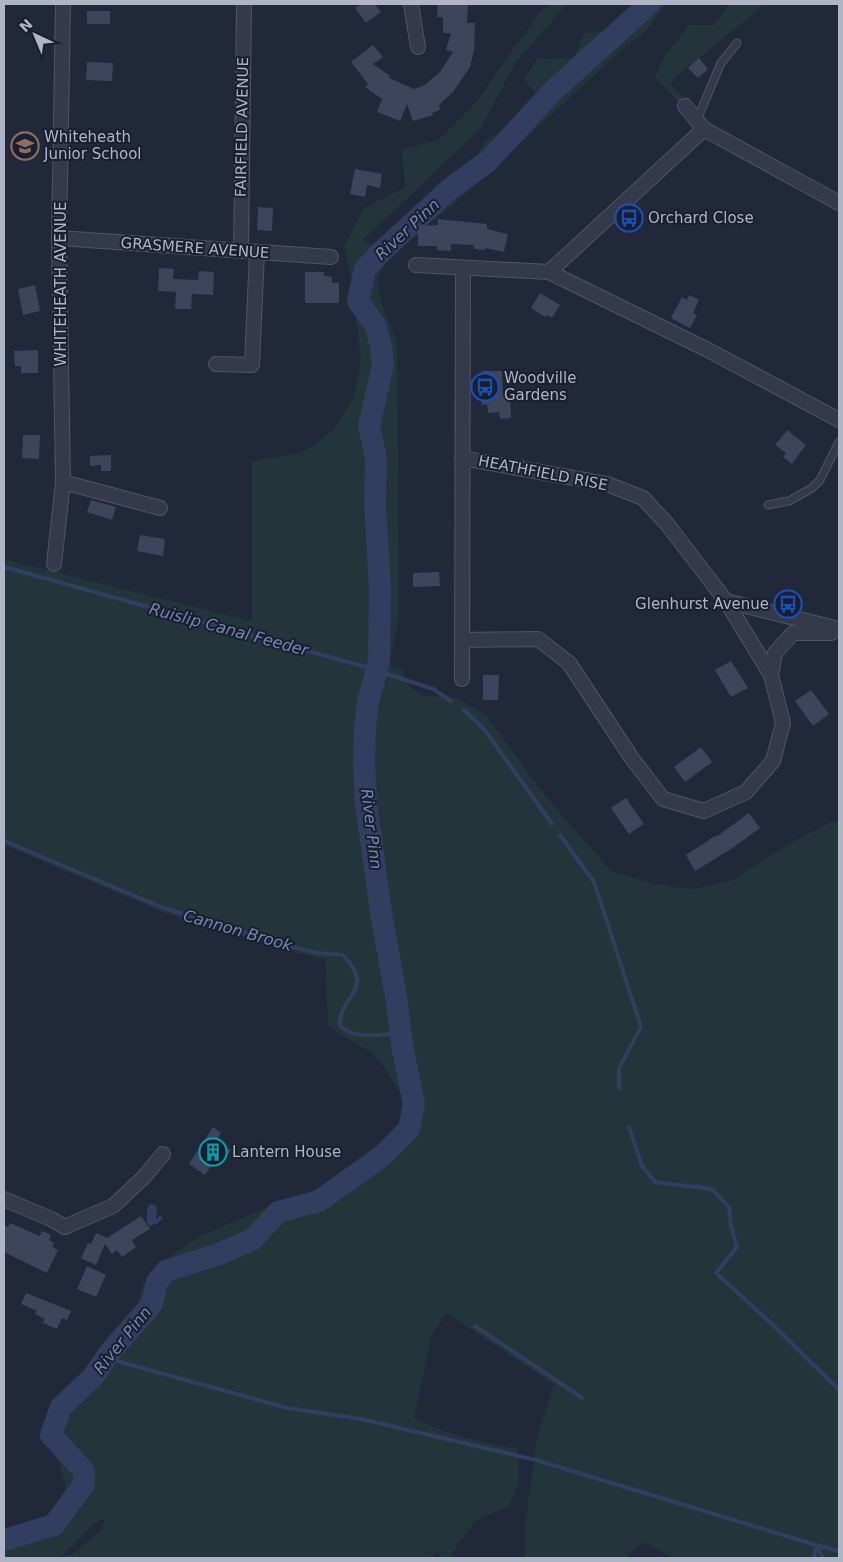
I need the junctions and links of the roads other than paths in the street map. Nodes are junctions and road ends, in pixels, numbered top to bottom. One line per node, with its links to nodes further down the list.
1 (63, 4): 9 (street, WHITEHEATH AVENUE)
2 (244, 4): 10 (street, FAIRFIELD AVENUE)
3 (411, 4): 5 (street)
4 (736, 43): 7 (lane)
5 (418, 47)
6 (685, 106): 7 (street)
7 (700, 125): 8 (street); 15 (street)
8 (839, 203)
9 (59, 238): 10 (street, GRASMERE AVENUE); 20 (street, WHITEHEATH AVENUE)
10 (240, 251): 11 (street, GRASMERE AVENUE)
11 (257, 252): 12 (street, GRASMERE AVENUE); 16 (street)
12 (331, 257)
13 (416, 265): 14 (street)
14 (463, 268): 15 (street); 19 (street)
15 (549, 272): 17 (street)
16 (216, 364)
17 (839, 420)
18 (839, 442): 21 (lane)
19 (462, 458): 24 (street, HEATHFIELD RISE); 26 (street)
20 (63, 482): 22 (street); 23 (street, WHITEHEATH AVENUE)
21 (768, 505)
22 (160, 508)
23 (54, 564)
24 (726, 600): 25 (street); 27 (street)
25 (839, 631): 27 (street)
26 (462, 640): 27 (street); 28 (street)
27 (771, 674)
28 (462, 679)
29 (163, 1154): 30 (street)
30 (4, 1199)

